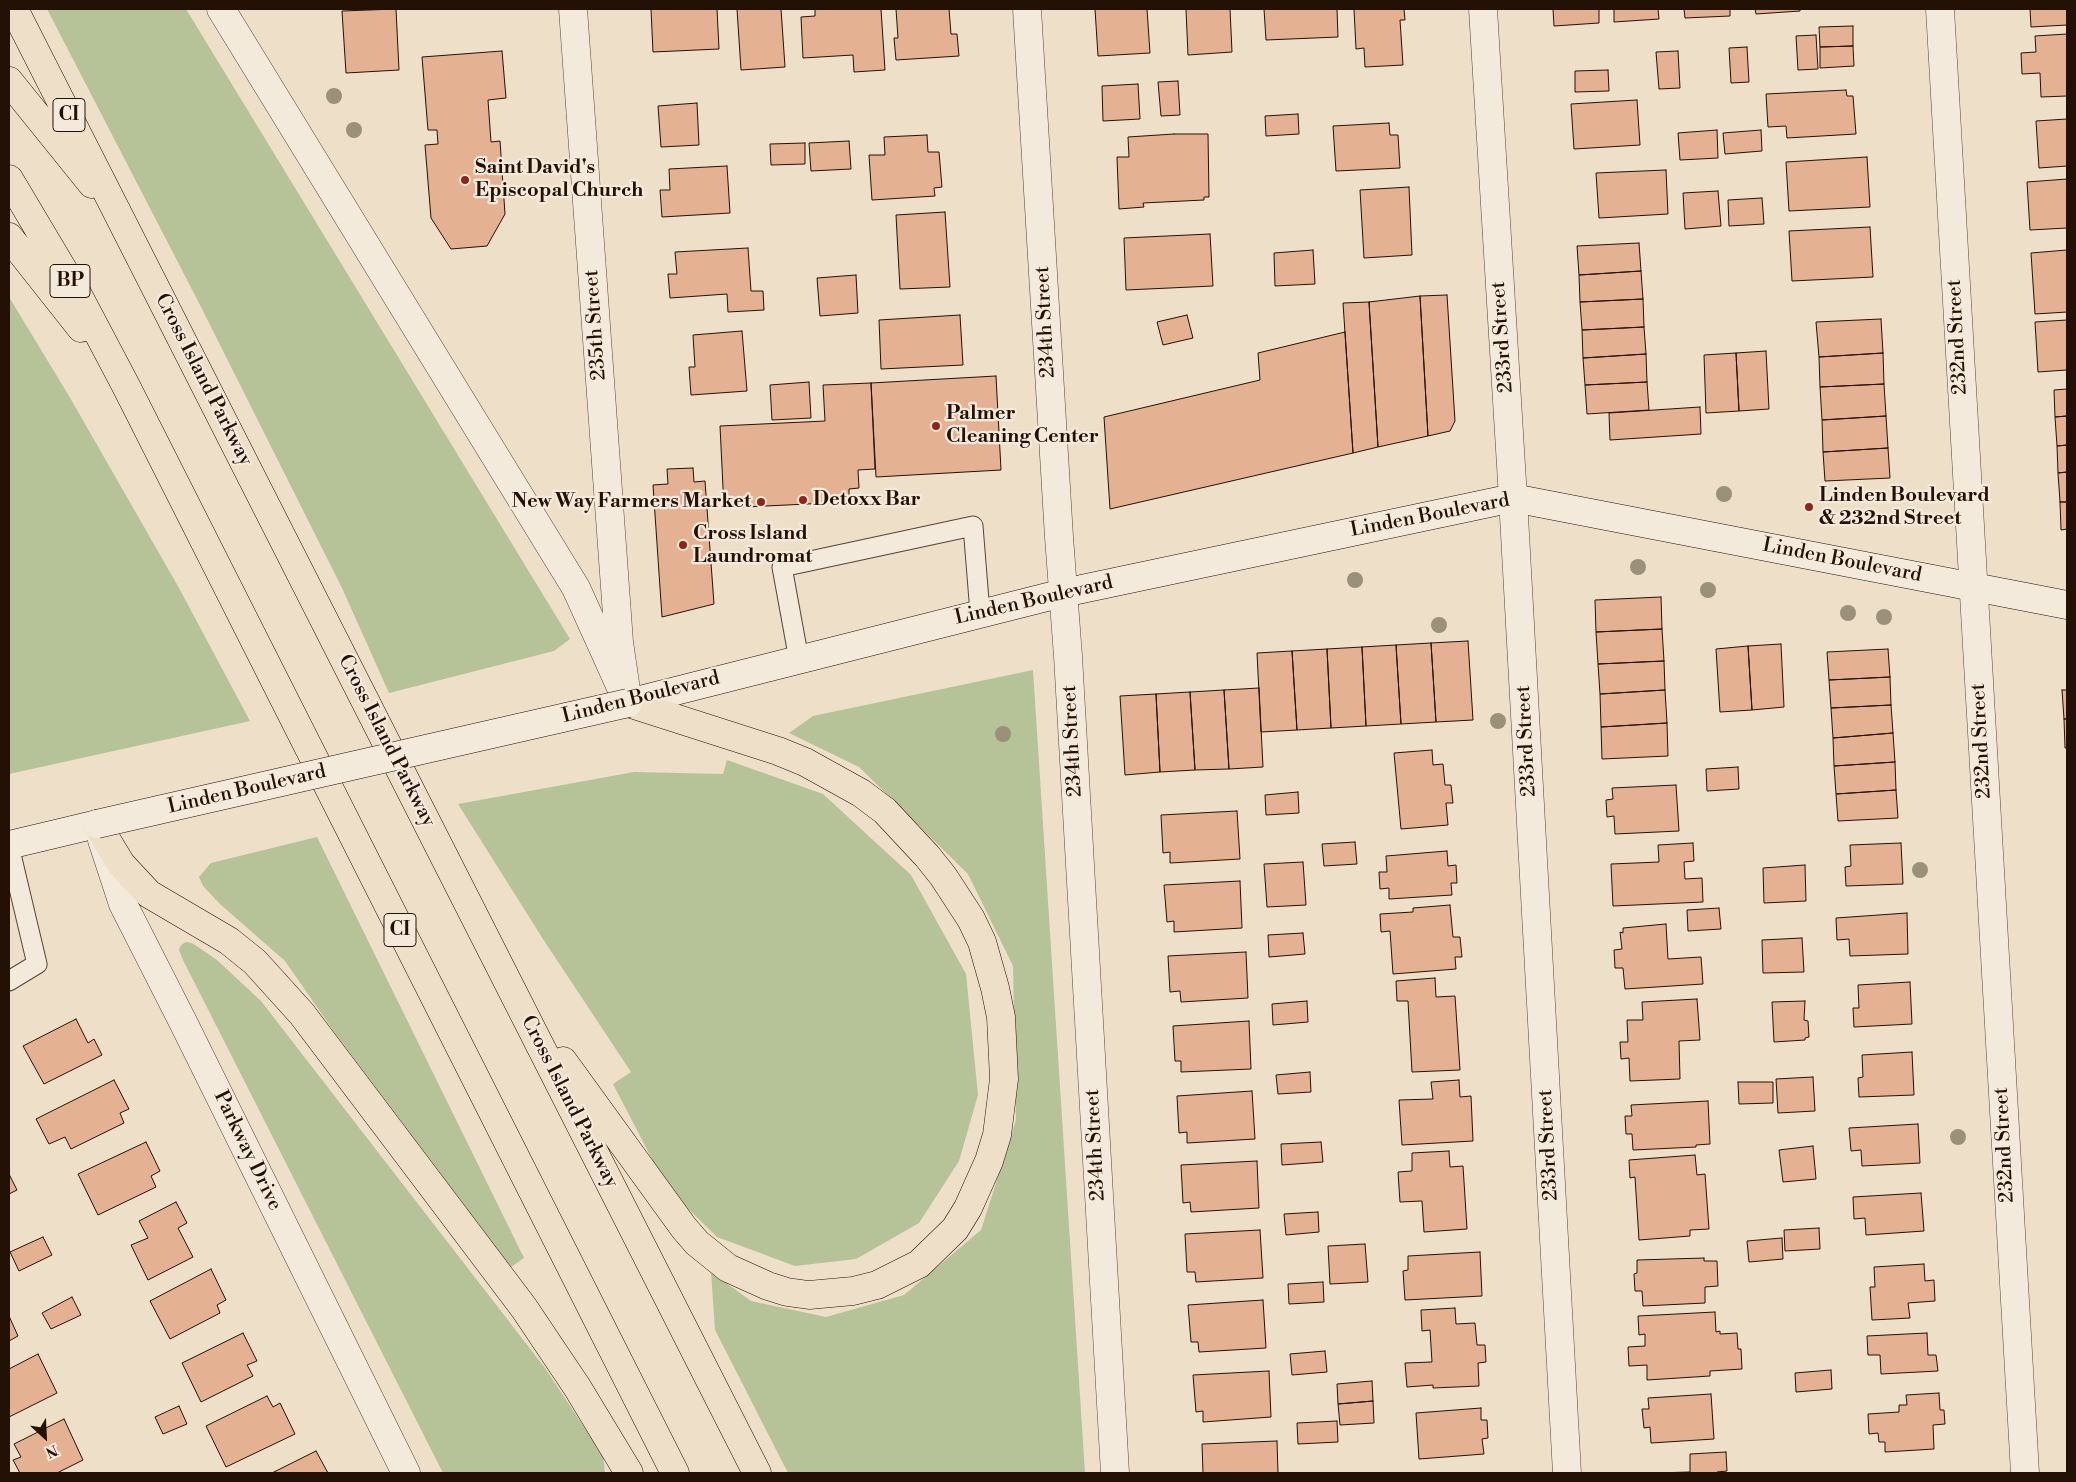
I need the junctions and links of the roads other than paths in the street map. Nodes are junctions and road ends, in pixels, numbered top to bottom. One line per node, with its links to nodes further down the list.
1 (14, 9): 9 (highway, Cross Island Parkway / CI)
2 (221, 9): 18 (street)
3 (573, 9): 18 (street, 235th Street)
4 (1027, 9): 14 (street, 234th Street)
5 (1483, 9): 12 (street, 233rd Street)
6 (1940, 9): 13 (street, 232nd Street)
7 (9, 81): 9 (highway)
8 (9, 179): 11 (highway, BP)
9 (124, 222): 23 (highway, Cross Island Parkway / CI)
10 (9, 237): 11 (highway)
11 (126, 386): 26 (highway, CI)
12 (1513, 498): 13 (street, Linden Boulevard); 14 (street, Linden Boulevard); 29 (street, 233rd Street)
13 (1973, 586): 15 (street, Linden Boulevard); 30 (street, 232nd Street)
14 (1063, 593): 16 (street, Linden Boulevard); 28 (street, 234th Street)
15 (2067, 605)
16 (980, 613): 17 (street, Linden Boulevard); 17 (lane)
17 (799, 660): 18 (street, Linden Boulevard)
18 (628, 703): 19 (street, Linden Boulevard, bridge); 23 (highway)
19 (97, 824): 20 (street, Linden Boulevard); 24 (street, Parkway Drive); 25 (highway)
20 (9, 845): 21 (lane)
21 (17, 919): 22 (lane)
22 (9, 981)
23 (513, 993): 27 (highway, Cross Island Parkway / CI)
24 (406, 1473)
25 (629, 1473)
26 (675, 1473)
27 (757, 1473)
28 (1115, 1473)
29 (1568, 1473)
30 (2025, 1473)

